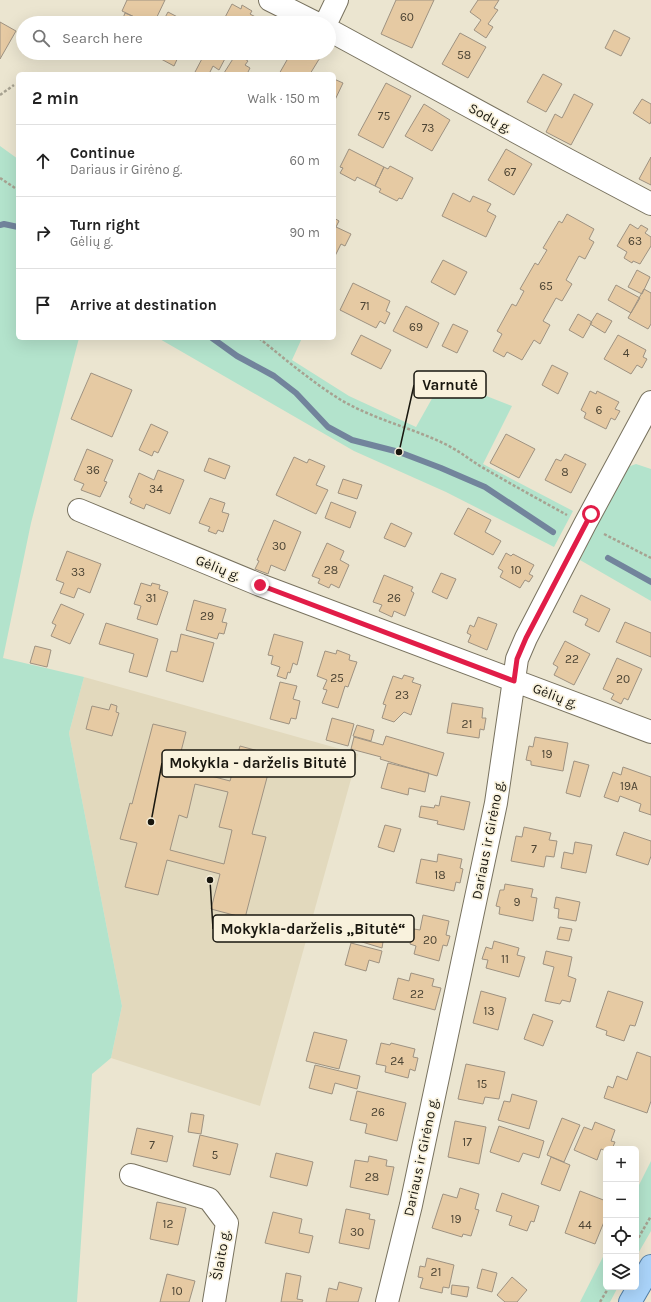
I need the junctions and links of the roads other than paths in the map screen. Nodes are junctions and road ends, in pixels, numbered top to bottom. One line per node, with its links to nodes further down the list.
1 (270, 0): 3 (street)
2 (336, 0): 4 (street)
3 (302, 16)
4 (329, 16)
5 (336, 34): 6 (street, Sodų g.)
6 (651, 204)
7 (651, 402): 9 (street, Dariaus ir Girėno g.)
8 (79, 510): 9 (street, Gėlių g.)
9 (514, 681): 10 (street, Gėlių g.); 14 (street, Dariaus ir Girėno g.)
10 (651, 732)
11 (131, 1175): 13 (street, Šlaito g.)
12 (651, 1266): 15 (main road)
13 (214, 1302)
14 (387, 1302)
15 (630, 1302)

